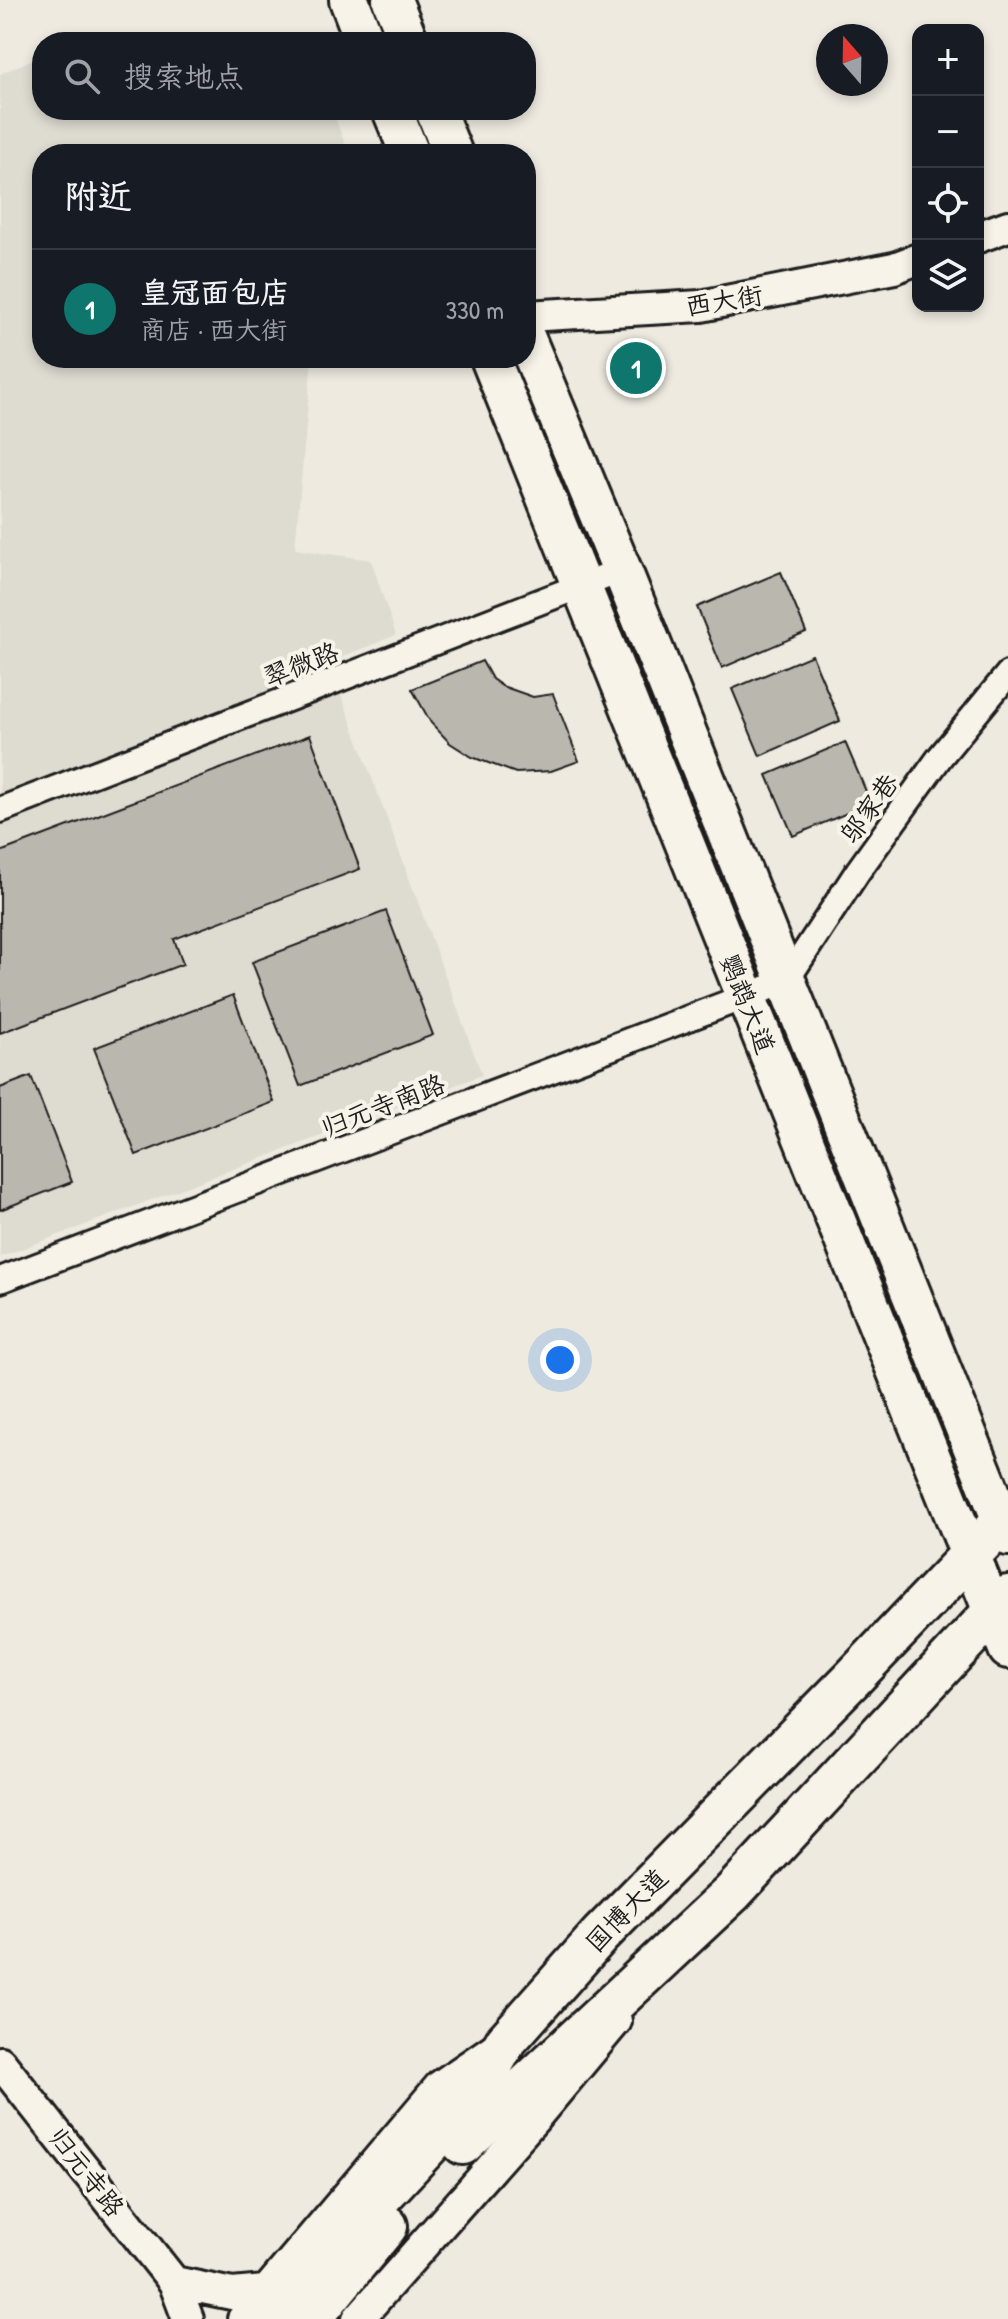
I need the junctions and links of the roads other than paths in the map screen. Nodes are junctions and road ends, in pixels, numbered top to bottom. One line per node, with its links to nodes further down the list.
1 (349, 0): 3 (main road)
2 (392, 0): 4 (main road)
3 (361, 32)
4 (405, 32)
5 (396, 120): 7 (main road)
6 (439, 120): 8 (main road)
7 (406, 144)
8 (449, 144)
9 (1008, 226): 10 (street)
10 (984, 235)
11 (912, 261): 12 (street, 西大街)
12 (536, 315)
13 (536, 363): 15 (main road, 鹦鹉大道)
14 (494, 368): 16 (main road, 鹦鹉大道)
15 (622, 570): 16 (street, 翠微路); 19 (main road, 鹦鹉大道)
16 (581, 587): 18 (street, 翠微路); 20 (main road, 鹦鹉大道)
17 (1008, 674): 19 (street, 邬家巷)
18 (0, 810)
19 (786, 981): 20 (street, 归元寺南路); 22 (main road, 鹦鹉大道)
20 (745, 997): 21 (street, 归元寺南路); 23 (main road, 鹦鹉大道)
21 (0, 1280)
22 (1005, 1529): 23 (highway, 国博大道)
23 (972, 1556): 24 (main road, 鹦鹉大道); 27 (highway, 国博大道)
24 (1000, 1604): 25 (main road, 鹦鹉大道); 26 (highway, 国博大道)
25 (1008, 1649)
26 (697, 1925): 29 (highway, 国博大道); 35 (street)
27 (506, 2041): 29 (highway, 国博大道); 31 (street)
28 (0, 2062): 30 (street, 归元寺路)
29 (483, 2106): 31 (highway, 国博大道); 34 (highway, 国博大道)
30 (174, 2282): 31 (street); 32 (street, 归元寺路)
31 (270, 2305): 33 (street)
32 (188, 2319)
33 (243, 2319)
34 (311, 2319)
35 (358, 2319)

